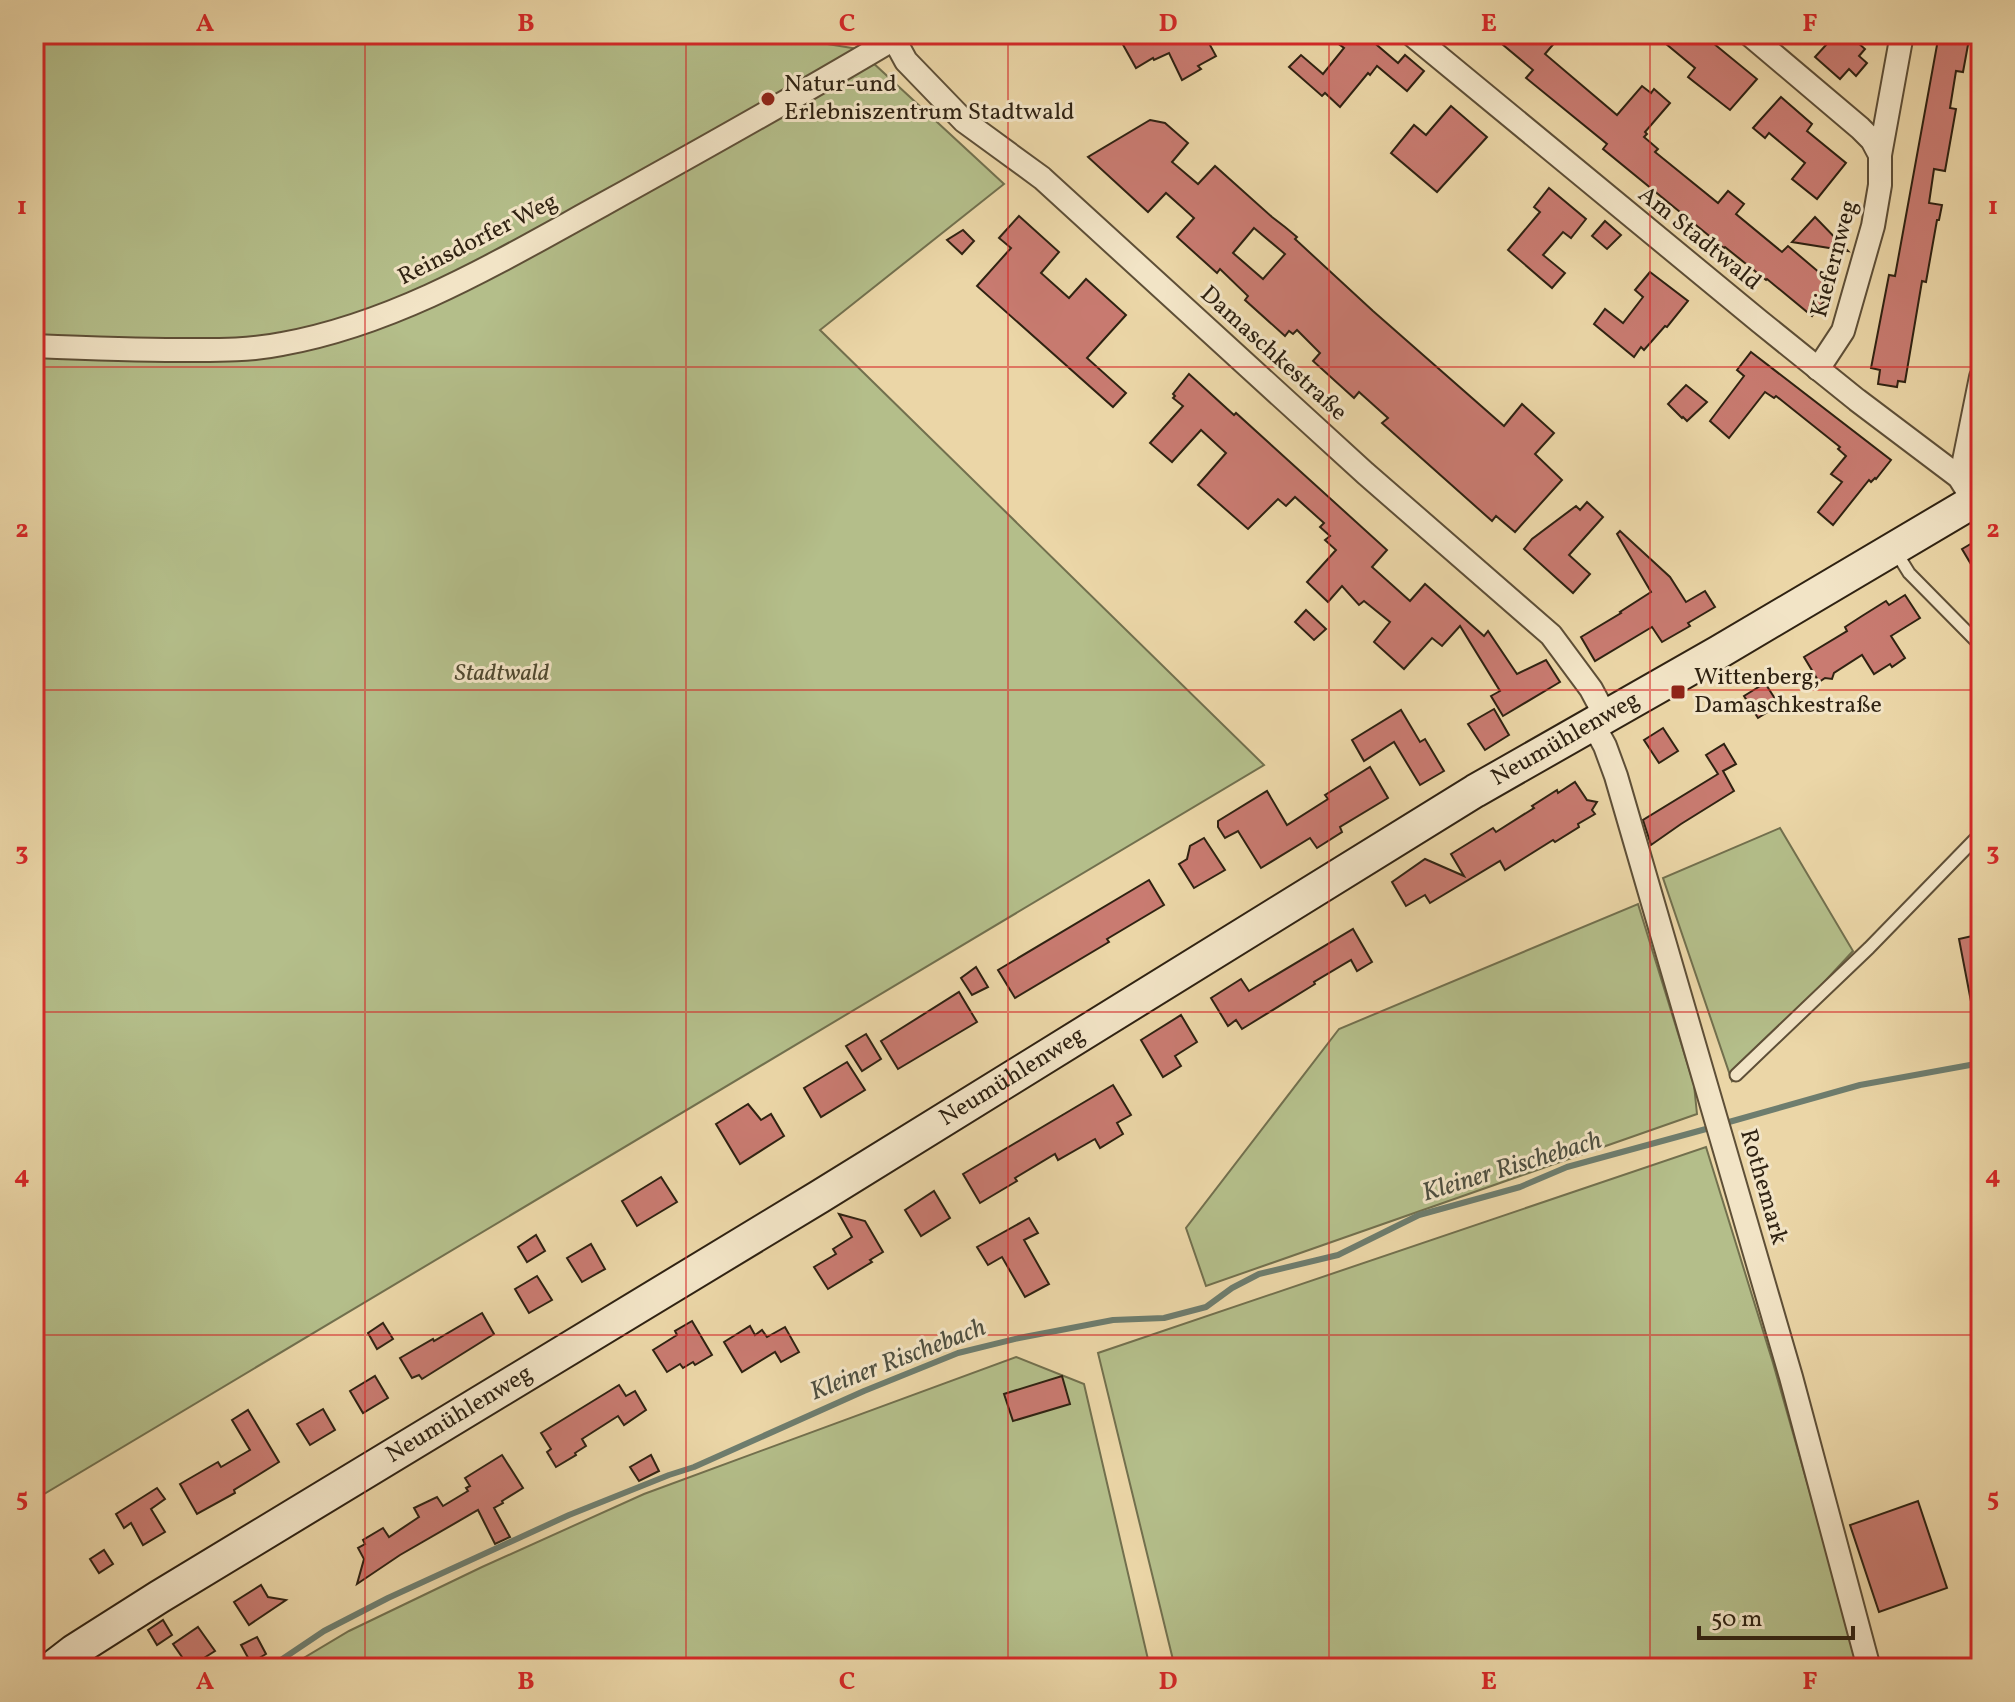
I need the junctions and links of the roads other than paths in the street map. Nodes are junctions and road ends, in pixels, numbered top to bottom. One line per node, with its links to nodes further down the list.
1 (1411, 34): 7 (street, Am Stadtwald)
2 (1749, 34): 5 (street)
3 (1902, 34): 5 (street, Kiefernweg)
4 (898, 36): 6 (street, Reinsdorfer Weg); 12 (street, Damaschkestraße)
5 (1880, 155): 7 (street, Kiefernweg)
6 (34, 346)
7 (1818, 369): 9 (street, Am Stadtwald)
8 (1981, 377): 9 (street)
9 (1971, 492): 10 (street, Neumühlenweg)
10 (1894, 548): 11 (lane); 12 (street, Neumühlenweg)
11 (1981, 646)
12 (1600, 720): 15 (street, Neumühlenweg); 16 (street, Rothemark)
13 (1981, 833): 14 (lane)
14 (1736, 1075)
15 (52, 1668)
16 (1869, 1668)

